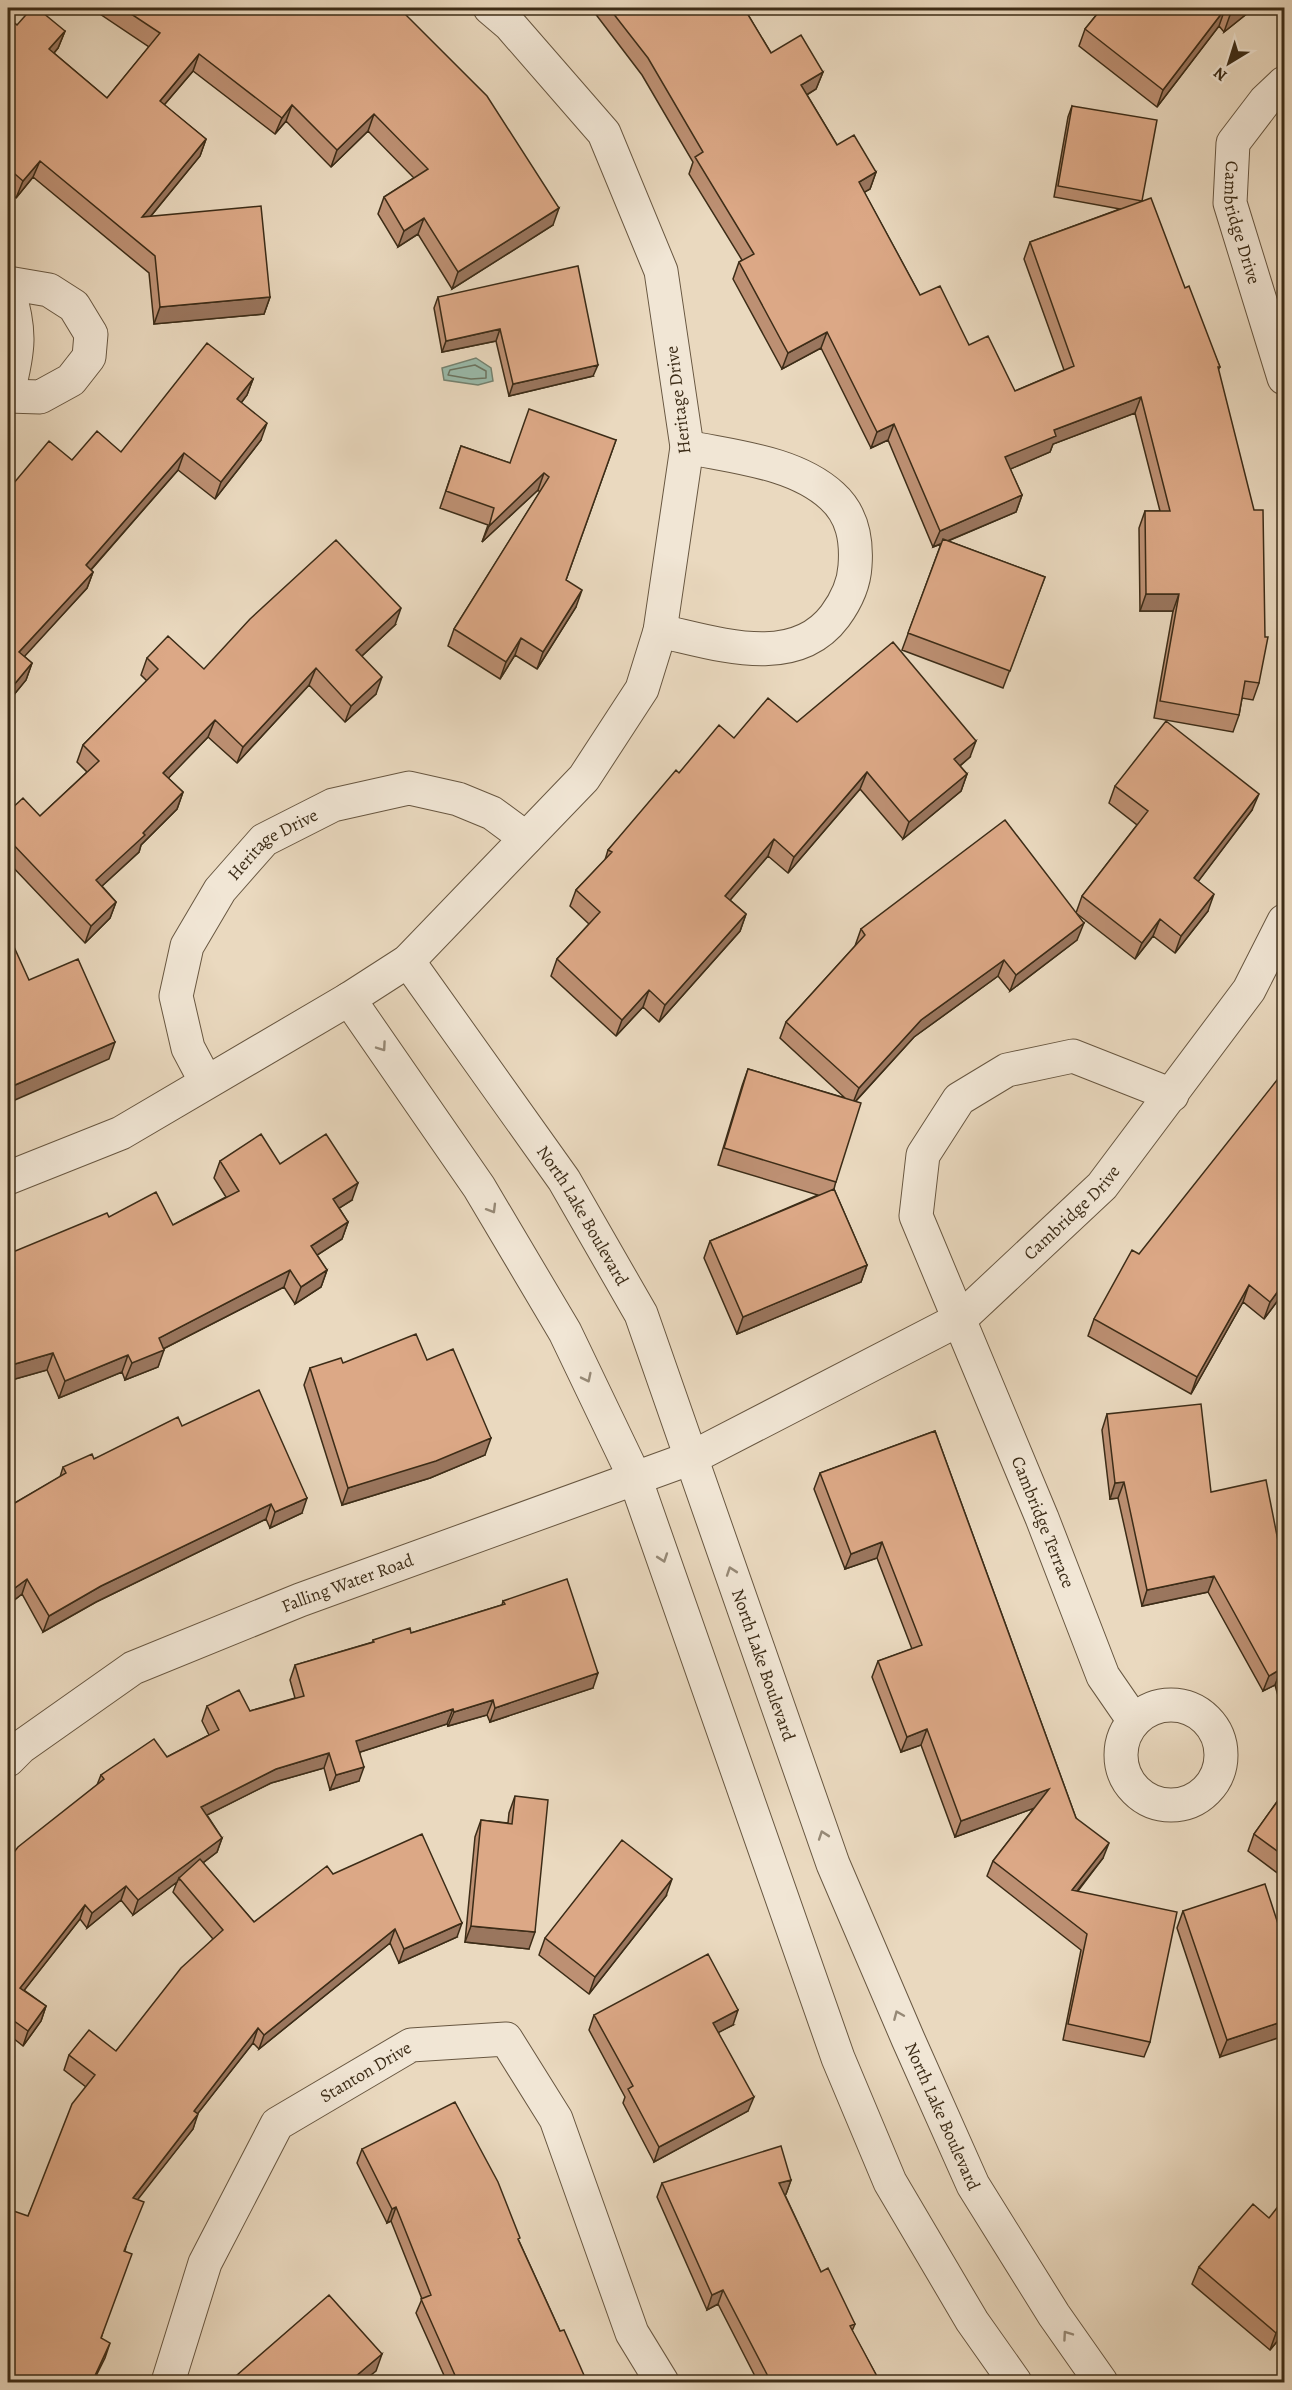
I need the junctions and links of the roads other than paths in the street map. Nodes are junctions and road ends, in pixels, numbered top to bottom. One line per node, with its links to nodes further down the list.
1 (490, 8): 7 (street, Heritage Drive)
2 (1284, 82): 5 (street, Cambridge Drive)
3 (8, 284): 6 (street)
4 (8, 289): 6 (street)
5 (1284, 378)
6 (8, 394)
7 (687, 447): 8 (street, Heritage Drive); 8 (street)
8 (660, 631): 9 (street, Heritage Drive)
9 (526, 838): 12 (street, Heritage Drive); 14 (street, Heritage Drive)
10 (1284, 921): 11 (street, Cambridge Drive)
11 (1278, 954): 15 (street, Cambridge Drive)
12 (408, 961): 13 (street, Heritage Drive); 18 (street, North Lake Boulevard)
13 (349, 999): 14 (street, Heritage Drive); 19 (street, one-way to 19)
14 (206, 1082): 16 (street, Heritage Drive)
15 (1172, 1095): 17 (street, Cambridge Drive); 17 (street)
16 (8, 1178)
17 (960, 1319): 18 (street, Cambridge Drive); 20 (street, Cambridge Terrace)
18 (692, 1458): 19 (street, Falling Water Road); 25 (street, North Lake Boulevard, one-way to 18)
19 (635, 1478): 21 (street, Falling Water Road); 24 (street, one-way to 24)
20 (1134, 1721)
21 (12, 1747)
22 (168, 2382): 23 (street, Stanton Drive)
23 (662, 2382)
24 (1015, 2382)
25 (1101, 2382)

